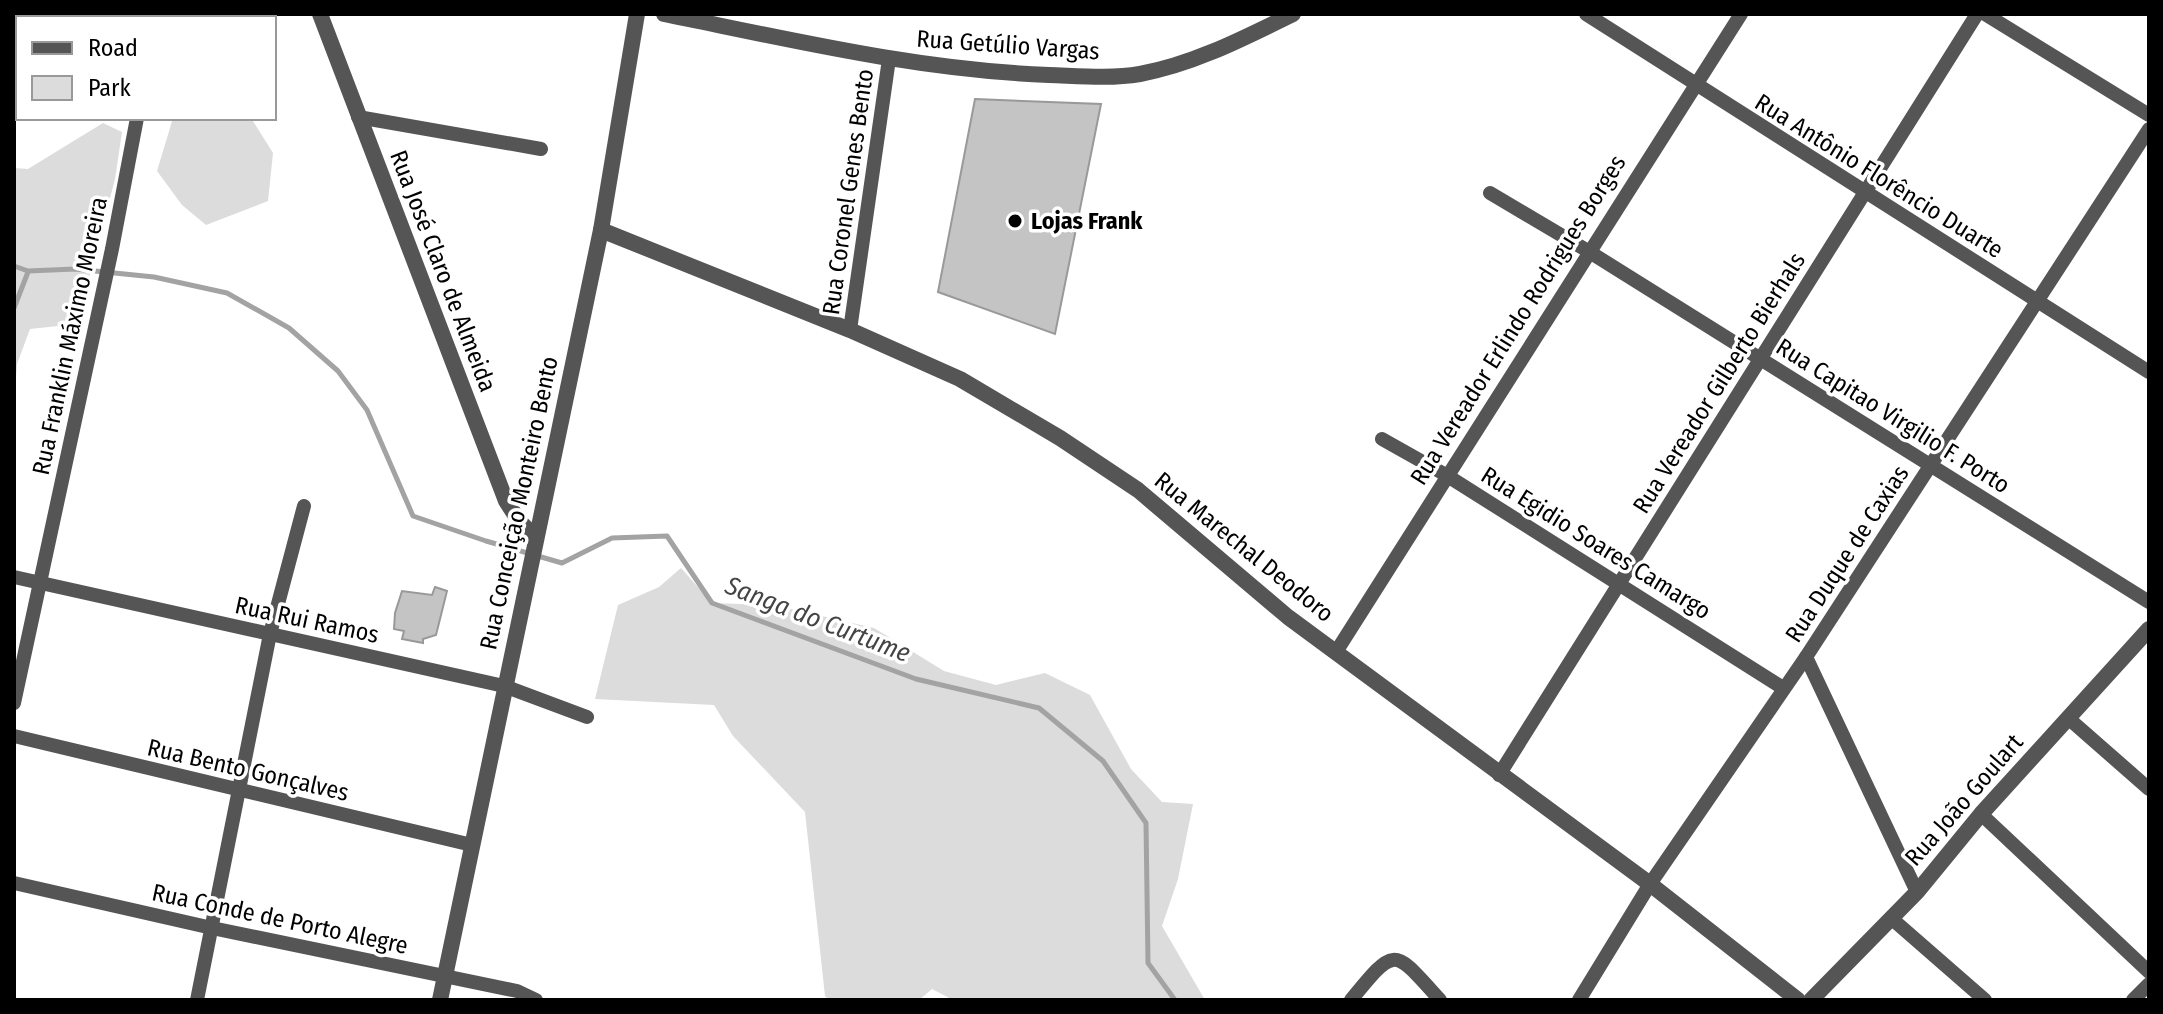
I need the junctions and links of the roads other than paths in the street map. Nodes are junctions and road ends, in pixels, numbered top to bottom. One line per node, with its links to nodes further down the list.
1 (320, 14): 12 (street, Rua José Claro de Almeida)
2 (637, 14): 18 (street, Rua Conceição Monteiro Bento)
3 (664, 14): 9 (street, Rua Getúlio Vargas)
4 (1293, 14): 9 (street, Rua Getúlio Vargas)
5 (1586, 14): 10 (street, Rua Antônio Florêncio Duarte)
6 (1741, 14): 10 (street, Rua Vereador Erlindo Rodrigues Borges)
7 (1977, 14): 16 (street, Rua Vereador Gilberto Bierhals)
8 (1985, 14): 11 (street)
9 (889, 59): 21 (street, Rua Coronel Genes Bento)
10 (1695, 85): 16 (street, Rua Antônio Florêncio Duarte); 19 (street, Rua Vereador Erlindo Rodrigues Borges)
11 (2149, 115)
12 (358, 117): 15 (street); 28 (street, Rua José Claro de Almeida)
13 (137, 120): 31 (street, Rua Franklin Máximo Moreira)
14 (2149, 129): 20 (street, Rua Duque de Caxias)
15 (541, 149)
16 (1865, 192): 20 (street, Rua Antônio Florêncio Duarte); 22 (street, Rua Vereador Gilberto Bierhals)
17 (1490, 193): 19 (street, Rua Capitao Virgilio F. Porto)
18 (601, 230): 21 (street, Rua Marechal Deodoro); 28 (street, Rua Conceição Monteiro Bento)
19 (1588, 251): 22 (street, Rua Capitao Virgilio F. Porto); 26 (street, Rua Vereador Erlindo Rodrigues Borges)
20 (2038, 303): 23 (street, Rua Antônio Florêncio Duarte); 25 (street, Rua Duque de Caxias)
21 (850, 330): 35 (street, Rua Marechal Deodoro)
22 (1761, 358): 25 (street, Rua Capitao Virgilio F. Porto); 30 (street, Rua Vereador Gilberto Bierhals)
23 (2149, 372)
24 (1382, 439): 26 (street, Rua Egidio Soares Camargo)
25 (1931, 466): 32 (street, Rua Capitao Virgilio F. Porto); 36 (street, Rua Duque de Caxias)
26 (1446, 475): 30 (street, Rua Egidio Soares Camargo); 35 (street, Rua Vereador Erlindo Rodrigues Borges)
27 (304, 506): 34 (street)
28 (536, 541): 37 (street, Rua Conceição Monteiro Bento)
29 (14, 577): 31 (street, Rua Rui Ramos)
30 (1618, 583): 38 (street, Rua Egidio Soares Camargo); 43 (street, Rua Vereador Gilberto Bierhals)
31 (40, 584): 34 (street, Rua Rui Ramos); 39 (street, Rua Franklin Máximo Moreira)
32 (2149, 602)
33 (2149, 629): 41 (street, Rua João Goulart)
34 (270, 634): 37 (street, Rua Rui Ramos); 45 (street)
35 (1336, 652): 43 (street, Rua Marechal Deodoro)
36 (1806, 657): 38 (street, Rua Duque de Caxias); 50 (street)
37 (504, 686): 40 (street, Rua Rui Ramos); 47 (street, Rua Conceição Monteiro Bento)
38 (1783, 688): 49 (street, Rua Duque de Caxias)
39 (14, 703)
40 (587, 717)
41 (2068, 718): 44 (street); 46 (street, Rua João Goulart)
42 (14, 736): 45 (street, Rua Bento Gonçalves)
43 (1499, 775): 49 (street, Rua Marechal Deodoro)
44 (2149, 789)
45 (238, 791): 47 (street, Rua Bento Gonçalves); 52 (street)
46 (1981, 814): 50 (street, Rua João Goulart); 53 (street)
47 (472, 845): 54 (street, Rua Conceição Monteiro Bento)
48 (14, 883): 52 (street, Rua Conde de Porto Alegre)
49 (1650, 884): 61 (street, Rua Duque de Caxias); 62 (street, Rua Marechal Deodoro)
50 (1917, 892): 51 (street, Rua João Goulart)
51 (1891, 918): 63 (street, Rua João Goulart); 64 (street)
52 (212, 928): 54 (street, Rua Conde de Porto Alegre); 56 (street)
53 (2149, 972)
54 (445, 976): 57 (street, Rua Conceição Monteiro Bento); 58 (street, Rua Conde de Porto Alegre)
55 (2149, 984): 65 (street)
56 (197, 1000)
57 (440, 1000)
58 (536, 1000)
59 (1351, 1000): 60 (street)
60 (1440, 1000)
61 (1579, 1000)
62 (1798, 1000)
63 (1811, 1000)
64 (1985, 1000)
65 (2133, 1000)

